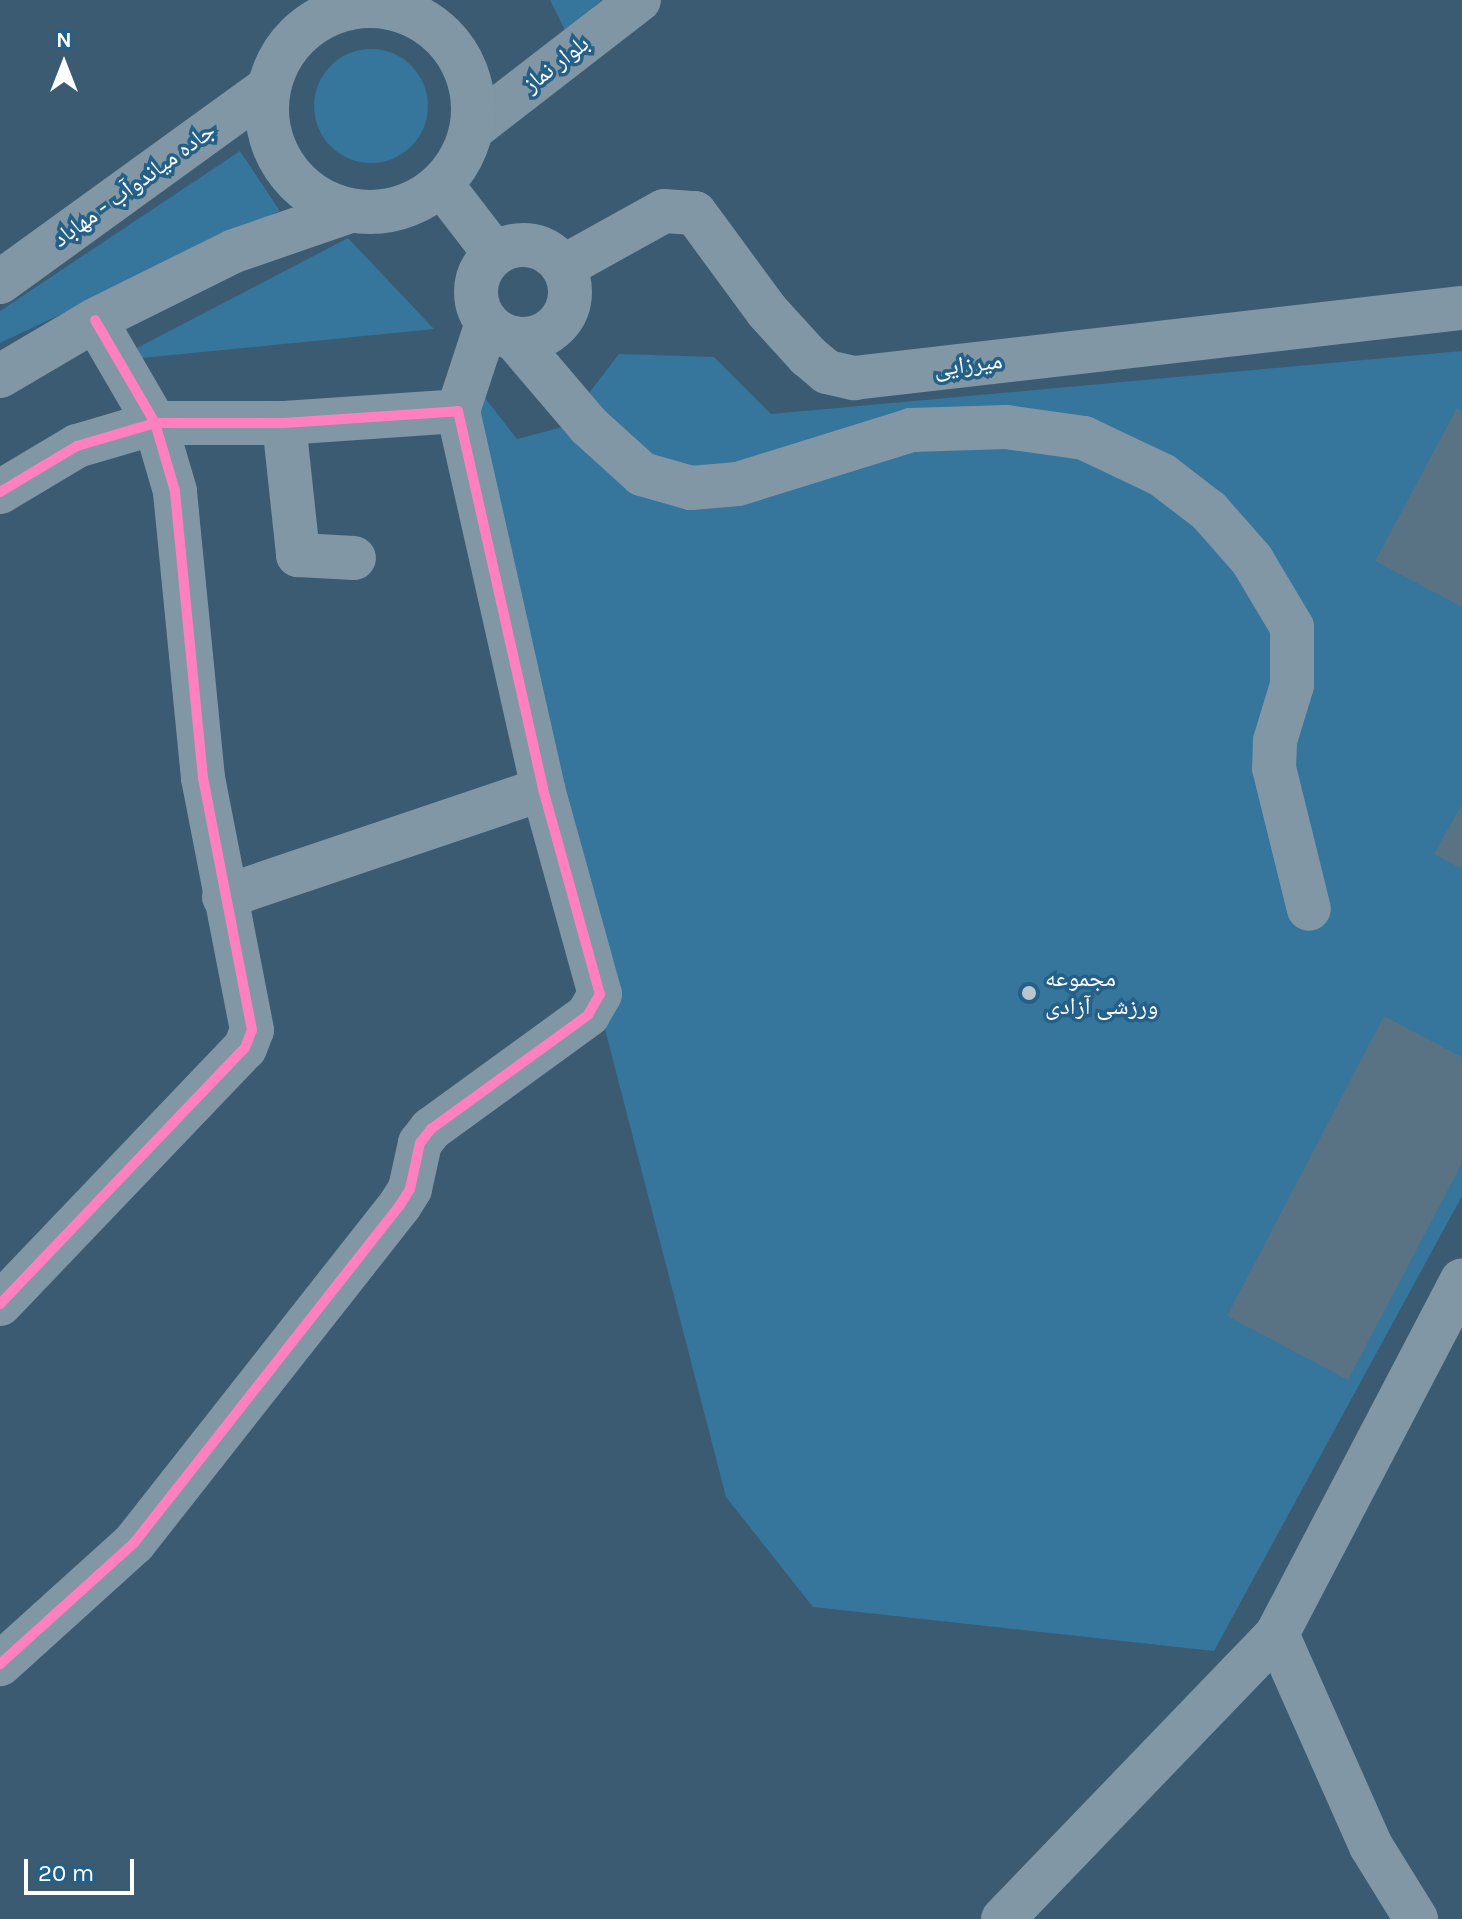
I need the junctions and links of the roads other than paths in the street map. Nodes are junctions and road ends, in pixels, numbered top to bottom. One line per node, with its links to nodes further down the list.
1 (639, 0): 4 (main road, بلوار نماز)
2 (392, 2): 3 (highway); 4 (highway)
3 (267, 89): 6 (highway); 9 (highway, جاده میاندوآب - مهاباد)
4 (472, 129): 5 (highway)
5 (441, 184): 6 (highway); 7 (street)
6 (350, 211): 11 (highway)
7 (495, 254): 8 (street); 12 (street)
8 (563, 267): 10 (street, میرزایی); 12 (street)
9 (0, 282)
10 (1462, 308)
11 (95, 320): 13 (highway); 15 (street)
12 (500, 331): 14 (street); 21 (street)
13 (0, 376)
14 (458, 411): 16 (street); 19 (street)
15 (155, 423): 16 (street); 17 (street); 20 (street)
16 (284, 423): 18 (street)
17 (0, 492)
18 (354, 558)
19 (543, 789): 20 (street); 25 (street)
20 (224, 897): 23 (street)
21 (1309, 909)
22 (1462, 1280): 24 (street)
23 (0, 1304)
24 (1277, 1634): 26 (street); 27 (street)
25 (0, 1664)
26 (1003, 1919)
27 (1416, 1919)

